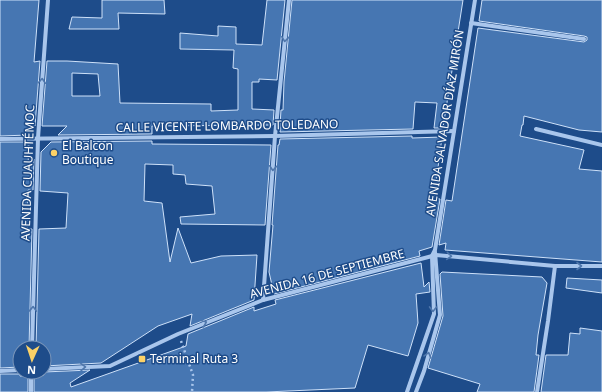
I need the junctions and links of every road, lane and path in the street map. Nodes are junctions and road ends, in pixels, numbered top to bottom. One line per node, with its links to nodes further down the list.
1 (48, 0): 9 (street, AVENIDA CUAUHTÉMOC, one-way to 1)
2 (289, 0): 8 (street, one-way to 8)
3 (475, 0): 4 (street, AVENIDA SALVADOR DÍAZ MIRÓN)
4 (471, 23): 5 (street); 7 (street, AVENIDA SALVADOR DÍAZ MIRÓN)
5 (584, 39)
6 (536, 129): 11 (street)
7 (454, 131): 8 (street, CALLE VICENTE LOMBARDO TOLEDANO); 12 (street, AVENIDA SALVADOR DÍAZ MIRÓN)
8 (275, 136): 9 (street, CALLE VICENTE LOMBARDO TOLEDANO); 15 (street, one-way to 15)
9 (38, 138): 10 (street, CALLE VICENTE LOMBARDO TOLEDANO); 17 (street, AVENIDA CUAUHTÉMOC, one-way to 9)
10 (0, 139)
11 (602, 145)
12 (434, 253): 13 (street, AVENIDA 16 DE SEPTIEMBRE, one-way to 13); 15 (street, AVENIDA 16 DE SEPTIEMBRE); 24 (street, one-way to 24); 25 (street, one-way to 12)
13 (555, 266): 14 (street, AVENIDA 16 DE SEPTIEMBRE, one-way to 14); 26 (street)
14 (602, 266)
15 (263, 300): 16 (street, AVENIDA 16 DE SEPTIEMBRE, one-way to 15)
16 (178, 334): 18 (street, AVENIDA 16 DE SEPTIEMBRE, one-way to 16); 23 (path)
17 (32, 340)
18 (52, 369)
19 (12, 370): 20 (street)
20 (0, 371)
21 (31, 380): 22 (street)
22 (31, 392)
23 (192, 392)
24 (407, 392)
25 (416, 392)
26 (537, 392)

